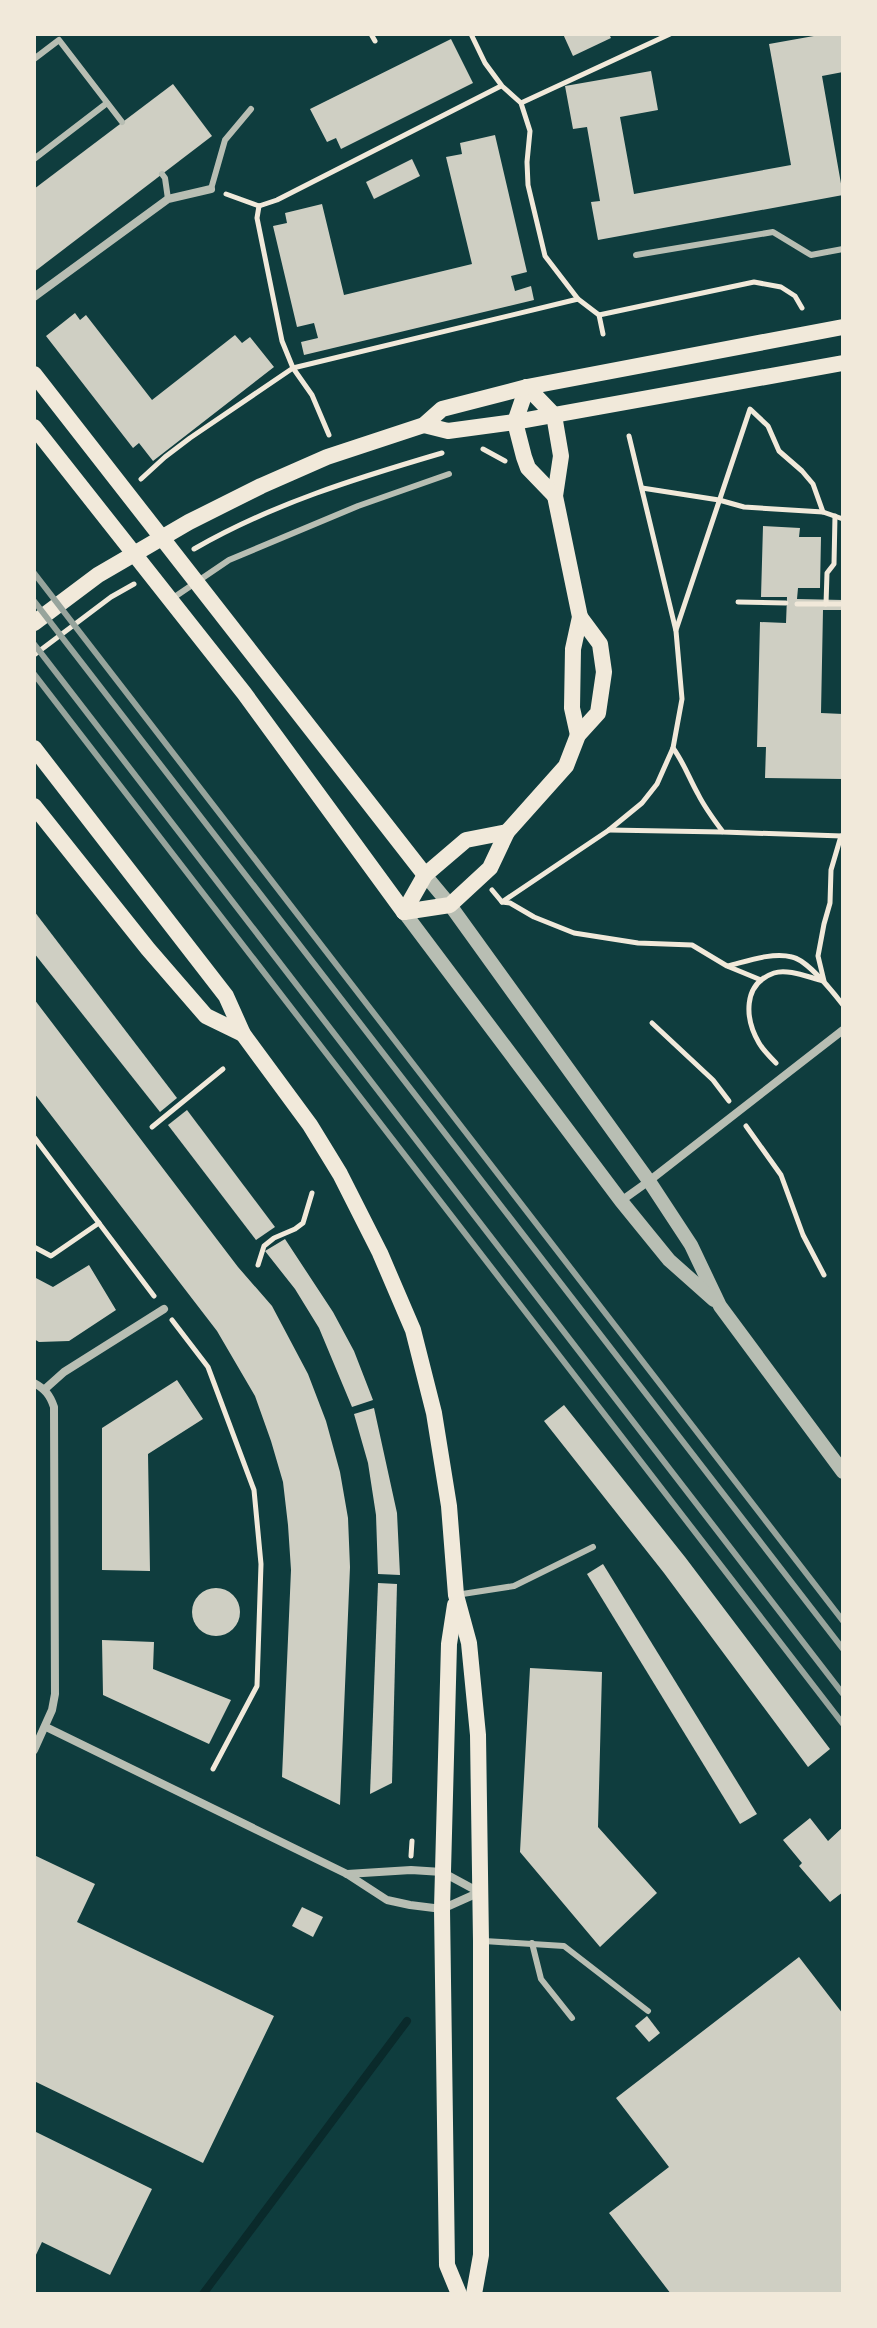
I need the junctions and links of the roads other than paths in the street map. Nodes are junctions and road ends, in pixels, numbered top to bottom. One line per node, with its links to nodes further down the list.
1 (34, 59): 2 (lane)
2 (107, 103): 4 (lane); 5 (lane)
3 (251, 109): 7 (lane)
4 (122, 122)
5 (34, 159)
6 (162, 174): 8 (lane)
7 (211, 189): 8 (street)
8 (168, 199): 11 (street)
9 (843, 249): 10 (lane)
10 (636, 255)
11 (34, 297)
12 (843, 327): 15 (main road)
13 (843, 363): 16 (main road)
14 (34, 374): 22 (main road)
15 (527, 387): 16 (main road); 17 (main road); 18 (main road)
16 (554, 415): 17 (main road); 21 (main road)
17 (515, 422): 18 (main road); 21 (main road)
18 (424, 425): 25 (main road)
19 (34, 427): 23 (main road)
20 (449, 474): 22 (lane)
21 (555, 496): 24 (main road)
22 (195, 583): 23 (lane); 30 (main road)
23 (170, 600): 32 (main road)
24 (580, 617): 26 (main road); 26 (main road)
25 (34, 623)
26 (578, 735): 29 (main road)
27 (35, 755): 34 (main road)
28 (34, 806): 34 (main road)
29 (507, 832): 30 (main road); 31 (main road)
30 (425, 875): 31 (street); 32 (main road)
31 (450, 905): 32 (main road); 35 (street)
32 (404, 912): 36 (street)
33 (843, 1030): 35 (street)
34 (243, 1034): 43 (main road)
35 (649, 1181): 36 (street); 37 (street)
36 (621, 1201): 37 (street)
37 (720, 1306): 41 (street)
38 (164, 1309): 40 (street)
39 (34, 1383): 40 (street)
40 (45, 1389): 44 (street)
41 (843, 1472)
42 (593, 1547): 43 (lane)
43 (456, 1595): 46 (main road); 48 (main road)
44 (46, 1727): 45 (street); 47 (street)
45 (34, 1750)
46 (442, 1872): 47 (street); 48 (street); 49 (main road)
47 (347, 1874): 49 (street)
48 (480, 1892): 49 (street); 50 (main road)
49 (442, 1909): 54 (main road)
50 (481, 1941): 51 (lane); 55 (main road)
51 (532, 1943): 52 (lane); 53 (lane)
52 (648, 2011)
53 (572, 2018)
54 (459, 2294)
55 (474, 2294)

